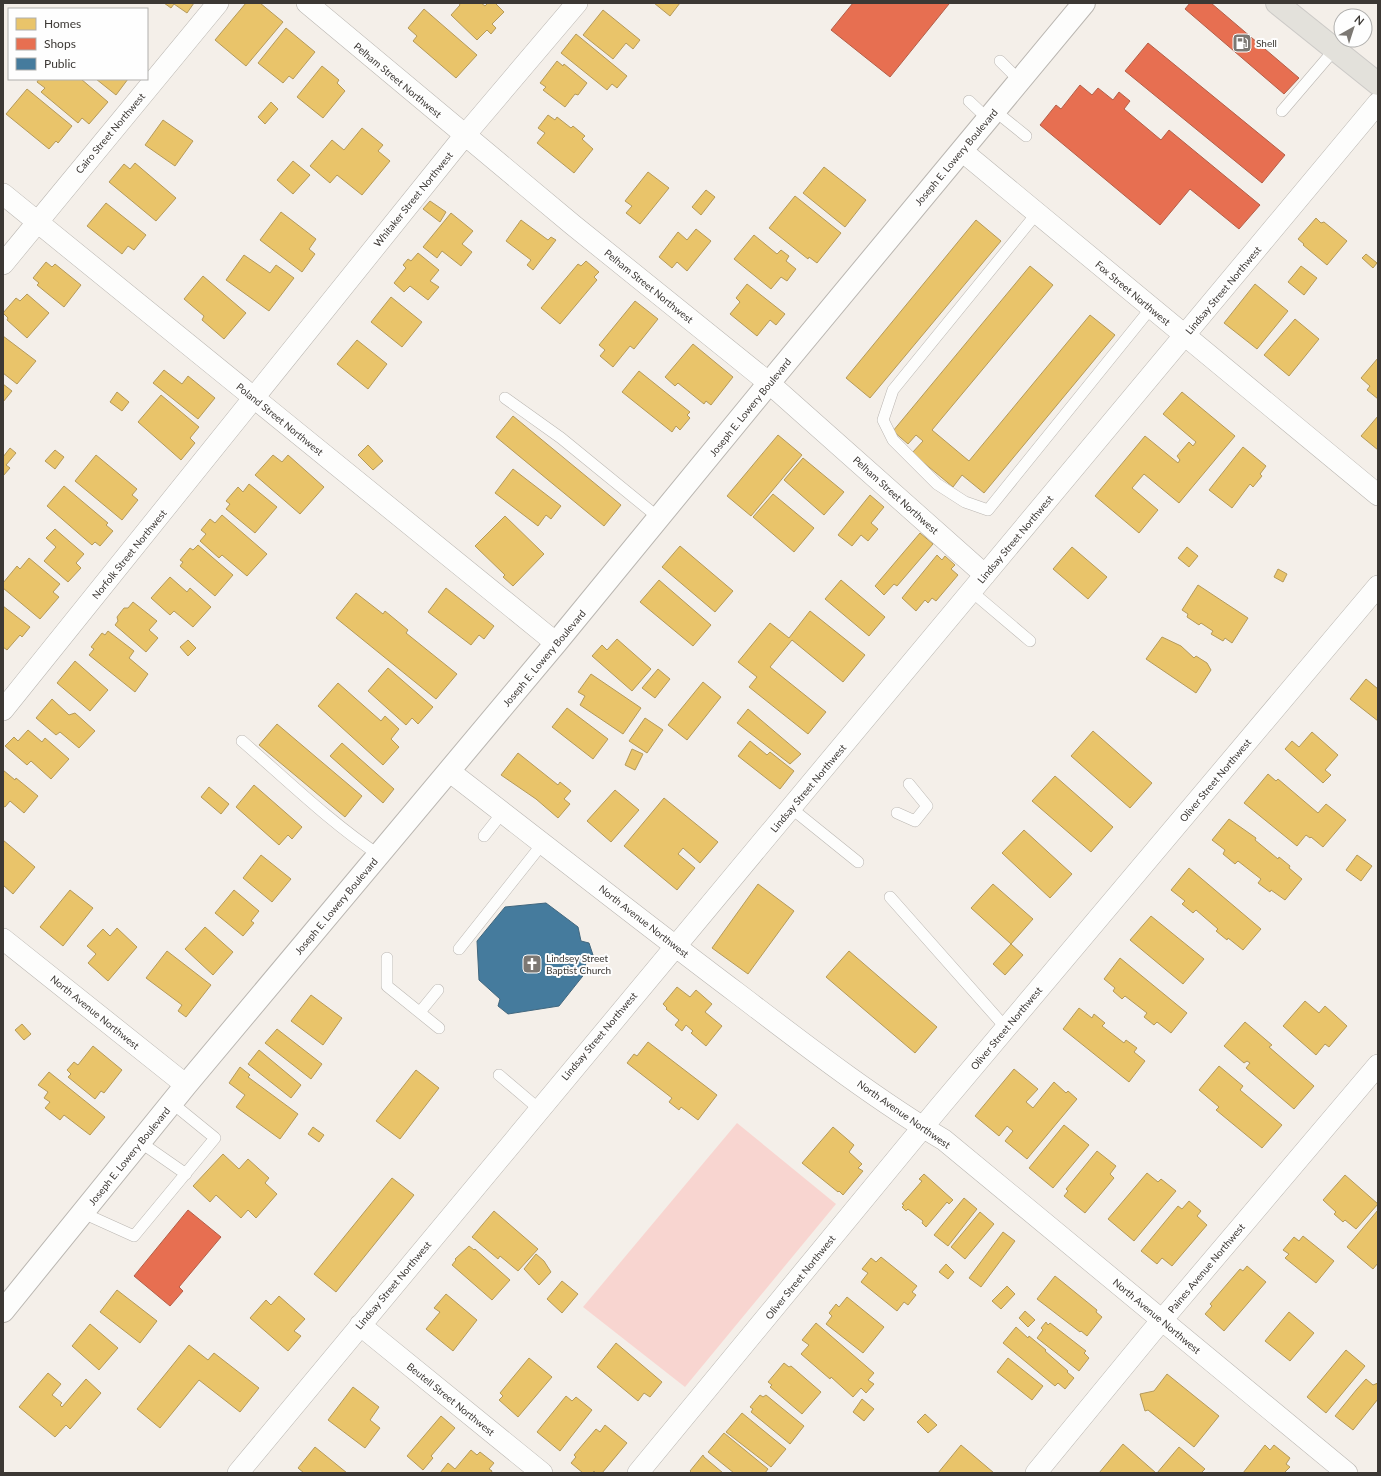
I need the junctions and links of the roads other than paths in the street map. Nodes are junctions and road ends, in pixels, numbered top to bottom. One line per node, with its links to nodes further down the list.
1 (218, 3): 19 (street, Cairo Street Northwest)
2 (307, 3): 14 (street, Pelham Street Northwest)
3 (577, 3): 14 (street, Whitaker Street Northwest)
4 (1084, 3): 8 (main road, Joseph E. Lowery Boulevard)
5 (1277, 3): 6 (main road)
6 (1334, 49): 9 (main road); 12 (lane)
7 (1000, 61): 8 (lane)
8 (1020, 80): 13 (main road, Joseph E. Lowery Boulevard)
9 (1378, 84)
10 (968, 102): 13 (lane)
11 (1378, 103): 22 (street, Lindsay Street Northwest)
12 (1282, 111)
13 (992, 115): 15 (lane); 16 (main road, Joseph E. Lowery Boulevard)
14 (465, 135): 23 (street, Pelham Street Northwest); 24 (street, Whitaker Street Northwest)
15 (1026, 136)
16 (962, 151): 18 (street, Fox Street Northwest); 23 (main road, Joseph E. Lowery Boulevard)
17 (3, 194): 19 (street, Poland Street Northwest)
18 (1037, 213): 21 (street, Fox Street Northwest); 21 (lane)
19 (37, 222): 20 (street, Cairo Street Northwest); 24 (street, Poland Street Northwest)
20 (3, 264)
21 (1151, 308): 22 (street, Fox Street Northwest)
22 (1185, 336): 26 (street, Fox Street Northwest); 28 (street, Lindsay Street Northwest)
23 (769, 383): 27 (main road, Joseph E. Lowery Boulevard); 28 (street, Pelham Street Northwest)
24 (255, 398): 32 (street, Poland Street Northwest); 33 (street, Norfolk Street Northwest)
25 (505, 398): 27 (lane)
26 (1378, 496)
27 (659, 518): 32 (main road, Joseph E. Lowery Boulevard)
28 (985, 574): 30 (street, Lindsay Street Northwest)
29 (1378, 586): 52 (street, Oliver Street Northwest)
30 (971, 591): 31 (lane); 37 (street, Lindsay Street Northwest)
31 (1030, 641)
32 (556, 644): 35 (main road, Joseph E. Lowery Boulevard)
33 (3, 710)
34 (242, 741): 42 (lane)
35 (449, 770): 38 (street, North Avenue Northwest); 42 (main road, Joseph E. Lowery Boulevard)
36 (909, 784): 39 (lane)
37 (791, 808): 43 (lane); 46 (street, Lindsay Street Northwest)
38 (503, 812): 40 (lane); 41 (street, North Avenue Northwest)
39 (896, 813)
40 (484, 836)
41 (543, 843): 46 (street, North Avenue Northwest); 47 (lane)
42 (379, 856): 55 (main road, Joseph E. Lowery Boulevard)
43 (858, 862)
44 (890, 897): 52 (lane)
45 (3, 939): 55 (street, North Avenue Northwest)
46 (675, 945): 57 (street, Lindsay Street Northwest); 58 (street, North Avenue Northwest)
47 (460, 949)
48 (387, 958): 50 (lane)
49 (438, 990): 50 (lane)
50 (420, 1012): 51 (lane)
51 (439, 1028)
52 (1006, 1028): 58 (street, Oliver Street Northwest)
53 (1378, 1064): 63 (street, Paines Avenue Northwest)
54 (499, 1075): 57 (lane)
55 (186, 1085): 56 (main road, Joseph E. Lowery Boulevard)
56 (172, 1103): 59 (main road, Joseph E. Lowery Boulevard); 60 (lane)
57 (539, 1109): 64 (street, Lindsay Street Northwest)
58 (923, 1127): 63 (street, North Avenue Northwest); 67 (street, Oliver Street Northwest)
59 (140, 1142): 60 (lane); 61 (main road, Joseph E. Lowery Boulevard)
60 (186, 1174): 61 (lane)
61 (83, 1212): 62 (main road, Joseph E. Lowery Boulevard)
62 (3, 1311)
63 (1162, 1320): 68 (street, Paines Avenue Northwest); 69 (street, North Avenue Northwest)
64 (360, 1325): 65 (street, Lindsay Street Northwest); 66 (street, Beutell Street Northwest)
65 (238, 1473)
66 (542, 1473)
67 (638, 1473)
68 (1036, 1473)
69 (1347, 1473)

